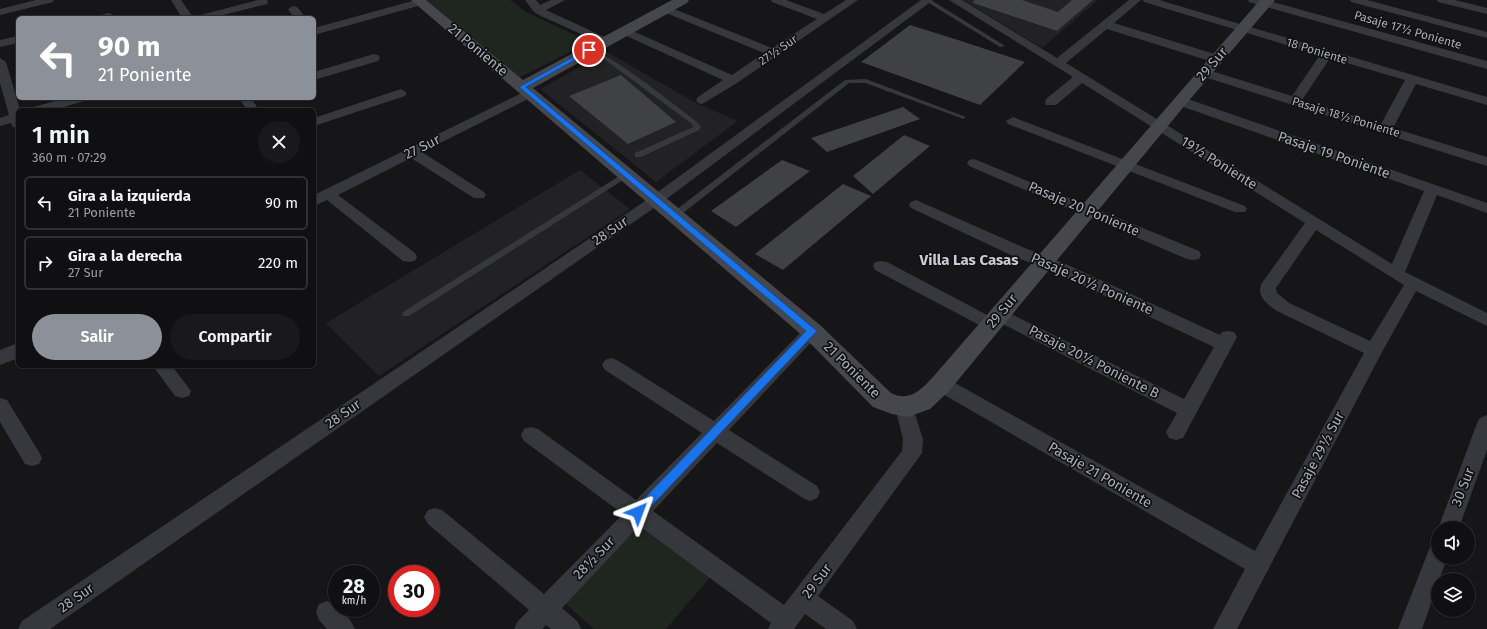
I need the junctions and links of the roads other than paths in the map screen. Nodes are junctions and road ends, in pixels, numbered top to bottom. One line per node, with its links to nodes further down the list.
1 (49, 0): 20 (street)
2 (176, 0): 21 (street)
3 (530, 0): 18 (street)
4 (560, 0): 18 (street)
5 (682, 0): 17 (street, 27 Sur)
6 (776, 0): 23 (street)
7 (853, 0): 23 (street, 27½ Sur)
8 (928, 0): 32 (lane); 74 (street, 28 Sur)
9 (954, 0): 38 (street, 19½ Poniente)
10 (1136, 0): 24 (street)
11 (1148, 0): 25 (street, 18 Poniente)
12 (1355, 0): 28 (street)
13 (1442, 0): 19 (street)
14 (420, 1): 26 (street); 47 (street, 21 Poniente)
15 (1262, 1): 25 (street, 29 Sur); 39 (street, Pasaje 17½ Poniente)
16 (263, 2): 22 (street)
17 (665, 9): 27 (street, 27 Sur); 34 (street)
18 (538, 10): 30 (street)
19 (1487, 11)
20 (0, 12)
21 (187, 16)
22 (206, 16)
23 (825, 18): 34 (street, 27½ Sur)
24 (1107, 25): 37 (street); 38 (street)
25 (1244, 28): 35 (street, 18 Poniente); 37 (street, 29 Sur)
26 (316, 31)
27 (624, 31): 30 (street, 27 Sur); 46 (street)
28 (1487, 35)
29 (16, 40): 31 (street)
30 (605, 41): 33 (street, 27 Sur)
31 (0, 44)
32 (1002, 46)
33 (589, 50): 47 (street, 27 Sur); 65 (lane)
34 (774, 53): 46 (street, 27½ Sur)
35 (1327, 54): 45 (street, 18 Poniente); 52 (street)
36 (374, 58): 43 (street)
37 (1218, 59): 41 (street, 29 Sur)
38 (1058, 63): 44 (street, 19½ Poniente)
39 (1487, 65)
40 (2, 71): 42 (street); 56 (street)
41 (1205, 73): 51 (street, 29 Sur); 52 (street, Pasaje 18½ Poniente)
42 (16, 74)
43 (316, 75)
44 (1081, 77): 54 (street); 62 (street, 19½ Poniente)
45 (1412, 79): 53 (street, 18 Poniente); 63 (street)
46 (733, 80): 50 (street, 27½ Sur)
47 (526, 90): 64 (street, 27 Sur); 69 (street, 21 Poniente)
48 (402, 93): 59 (street)
49 (73, 100): 55 (street)
50 (702, 100)
51 (1180, 101): 62 (street, 29 Sur); 70 (street, Pasaje 19 Poniente)
52 (1295, 101): 63 (street, Pasaje 18½ Poniente)
53 (1487, 101)
54 (1051, 102)
55 (47, 108)
56 (16, 116)
57 (963, 117): 79 (lane)
58 (16, 119): 61 (street)
59 (316, 121)
60 (1013, 121): 68 (street)
61 (0, 122)
62 (1160, 125): 68 (street, 29 Sur); 80 (street, 19½ Poniente)
63 (1385, 130): 66 (street, Pasaje 18½ Poniente)
64 (412, 152): 71 (street, 27 Sur); 72 (street)
65 (638, 155)
66 (1486, 159)
67 (974, 163): 78 (street, Pasaje 20 Poniente)
68 (1126, 165): 77 (street); 78 (street, 29 Sur)
69 (627, 175): 74 (street, 21 Poniente); 87 (lane)
70 (1432, 189): 76 (street, Pasaje 19 Poniente); 85 (street)
71 (328, 194): 73 (street, 27 Sur); 82 (street)
72 (479, 195)
73 (316, 200)
74 (656, 200): 79 (street, 21 Poniente); 116 (street, 28 Sur)
75 (916, 205): 83 (street, Pasaje 20½ Poniente)
76 (1487, 208)
77 (1240, 209)
78 (1087, 211): 81 (street, Pasaje 20 Poniente); 83 (street, 29 Sur)
79 (675, 215): 90 (street, 21 Poniente)
80 (1314, 222): 85 (street, 19½ Poniente); 91 (street)
81 (1193, 255)
82 (408, 257)
83 (1044, 262): 88 (street, 29 Sur); 100 (street, Pasaje 20½ Poniente)
84 (881, 266): 88 (street, Pasaje 20½ Poniente B)
85 (1396, 274): 86 (street, 19½ Poniente)
86 (1413, 283): 89 (street, 19½ Poniente); 91 (street, Pasaje 29½ Sur)
87 (406, 314)
88 (995, 319): 96 (street, 29 Sur); 100 (street, Pasaje 20½ Poniente B)
89 (1487, 320)
90 (812, 331): 99 (street, 21 Poniente); 102 (street, 28½ Sur)
91 (1374, 350): 110 (street, Pasaje 29½ Sur)
92 (16, 351): 93 (street)
93 (0, 358)
94 (612, 365): 102 (street)
95 (164, 368): 97 (street)
96 (941, 384): 99 (street, 29 Sur); 110 (street, Pasaje 21 Poniente)
97 (182, 391)
98 (0, 405): 105 (street)
99 (904, 407): 112 (street, 29 Sur)
100 (1188, 410): 103 (street)
101 (1487, 423): 109 (street, 30 Sur)
102 (716, 432): 106 (street); 107 (street, 28½ Sur)
103 (1176, 432)
104 (531, 435): 107 (street)
105 (32, 458)
106 (810, 492)
107 (638, 512): 113 (street, 28½ Sur); 115 (street)
108 (436, 517): 113 (street)
109 (1451, 521)
110 (1259, 565): 121 (street, Pasaje 29½ Sur)
111 (1434, 565): 122 (street)
112 (803, 599): 115 (street, 29 Sur); 120 (street)
113 (545, 609): 118 (street, 28½ Sur); 119 (street)
114 (327, 612): 117 (street)
115 (783, 624)
116 (30, 629)
117 (343, 629)
118 (526, 629)
119 (568, 629)
120 (845, 629)
121 (1225, 629)
122 (1410, 629)

